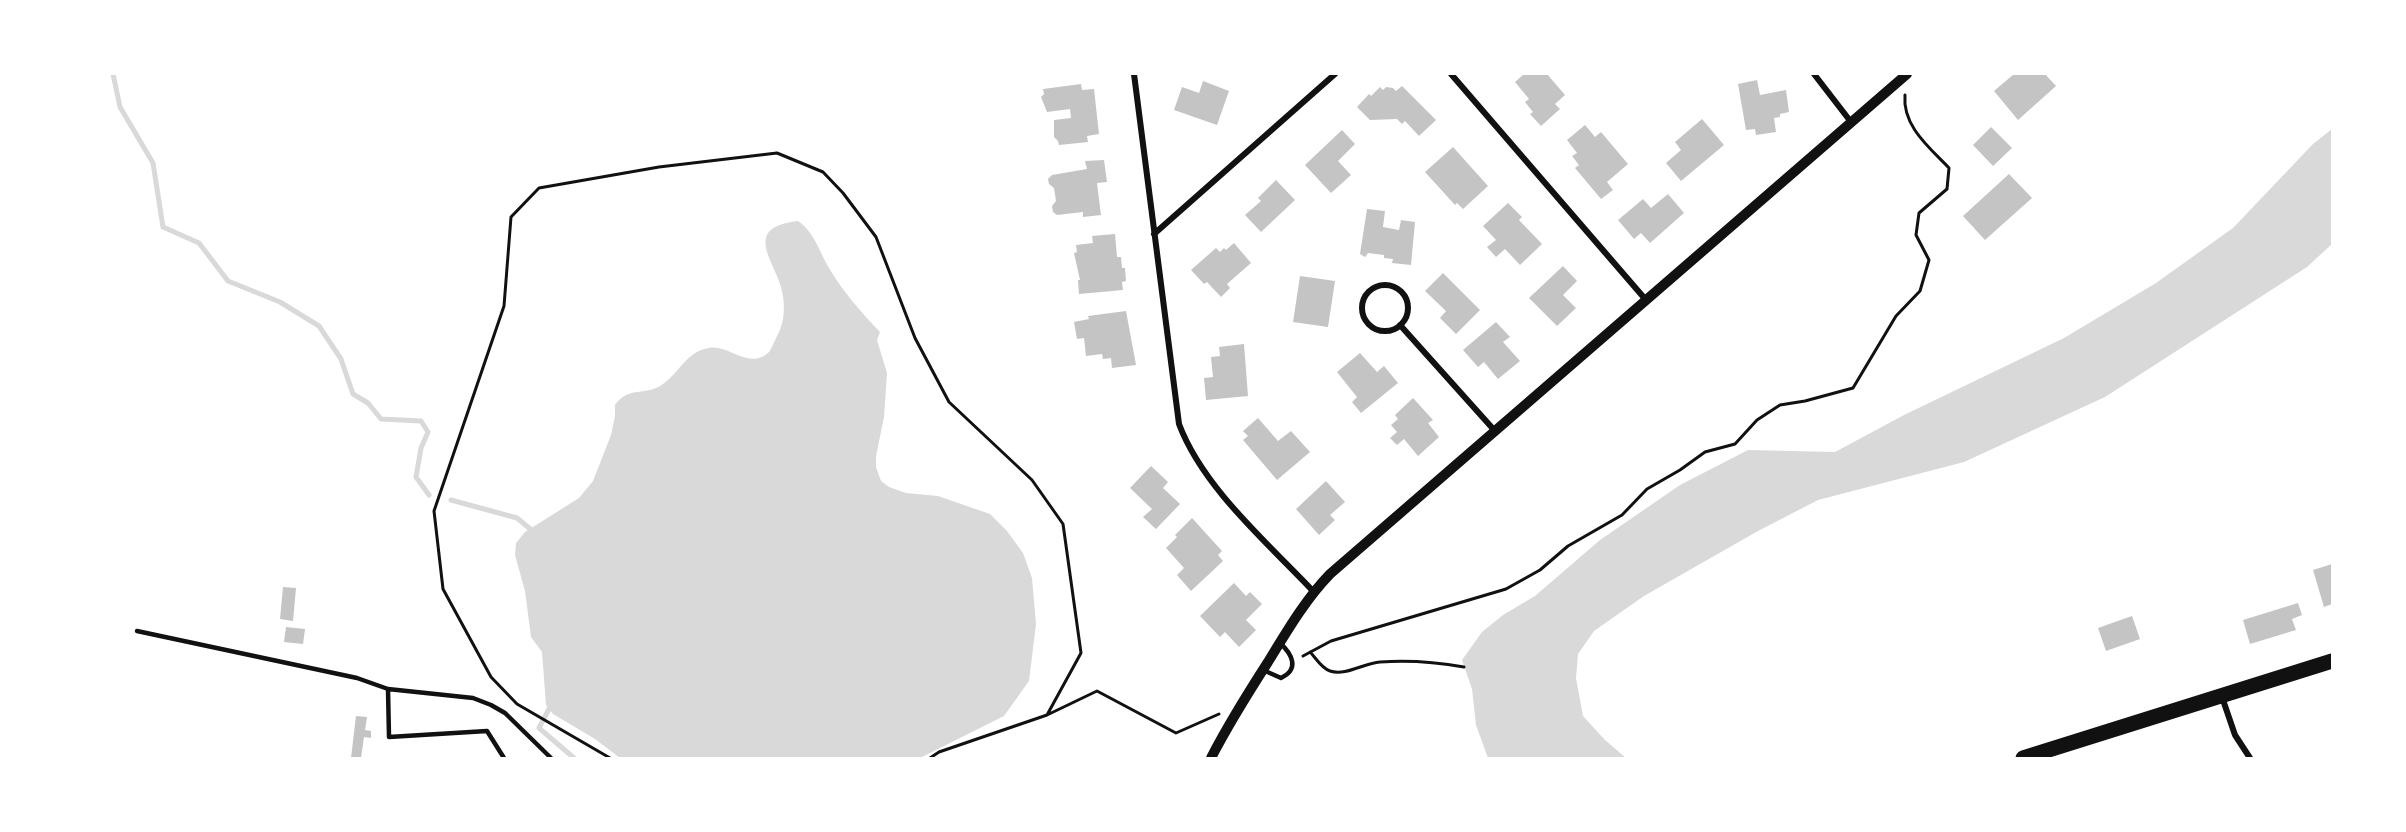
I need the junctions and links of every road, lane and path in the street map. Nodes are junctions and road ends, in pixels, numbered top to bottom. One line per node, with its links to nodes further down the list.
1 (1134, 74): 7 (street)
2 (1335, 74): 7 (street)
3 (1451, 74): 8 (street)
4 (1814, 74): 6 (street)
5 (1907, 74): 6 (street); 14 (path)
6 (1851, 122): 8 (street)
7 (1154, 234): 11 (street)
8 (1647, 301): 10 (street)
9 (1400, 325): 9 (street); 10 (street)
10 (1495, 431): 11 (street)
11 (1314, 592): 13 (street)
12 (137, 631): 19 (lane)
13 (1280, 643): 15 (lane); 18 (street)
14 (1310, 652): 15 (path); 17 (path)
15 (1293, 661): 18 (lane)
16 (2332, 661): 20 (main road)
17 (1464, 667)
18 (1263, 670): 21 (street)
19 (388, 689): 23 (lane); 24 (lane)
20 (2222, 696): 28 (main road); 29 (street)
21 (1242, 703): 22 (path); 27 (street)
22 (1047, 715): 25 (path); 26 (path)
23 (504, 759)
24 (551, 759)
25 (610, 759)
26 (930, 759)
27 (1211, 759)
28 (2023, 759)
29 (2250, 759)

